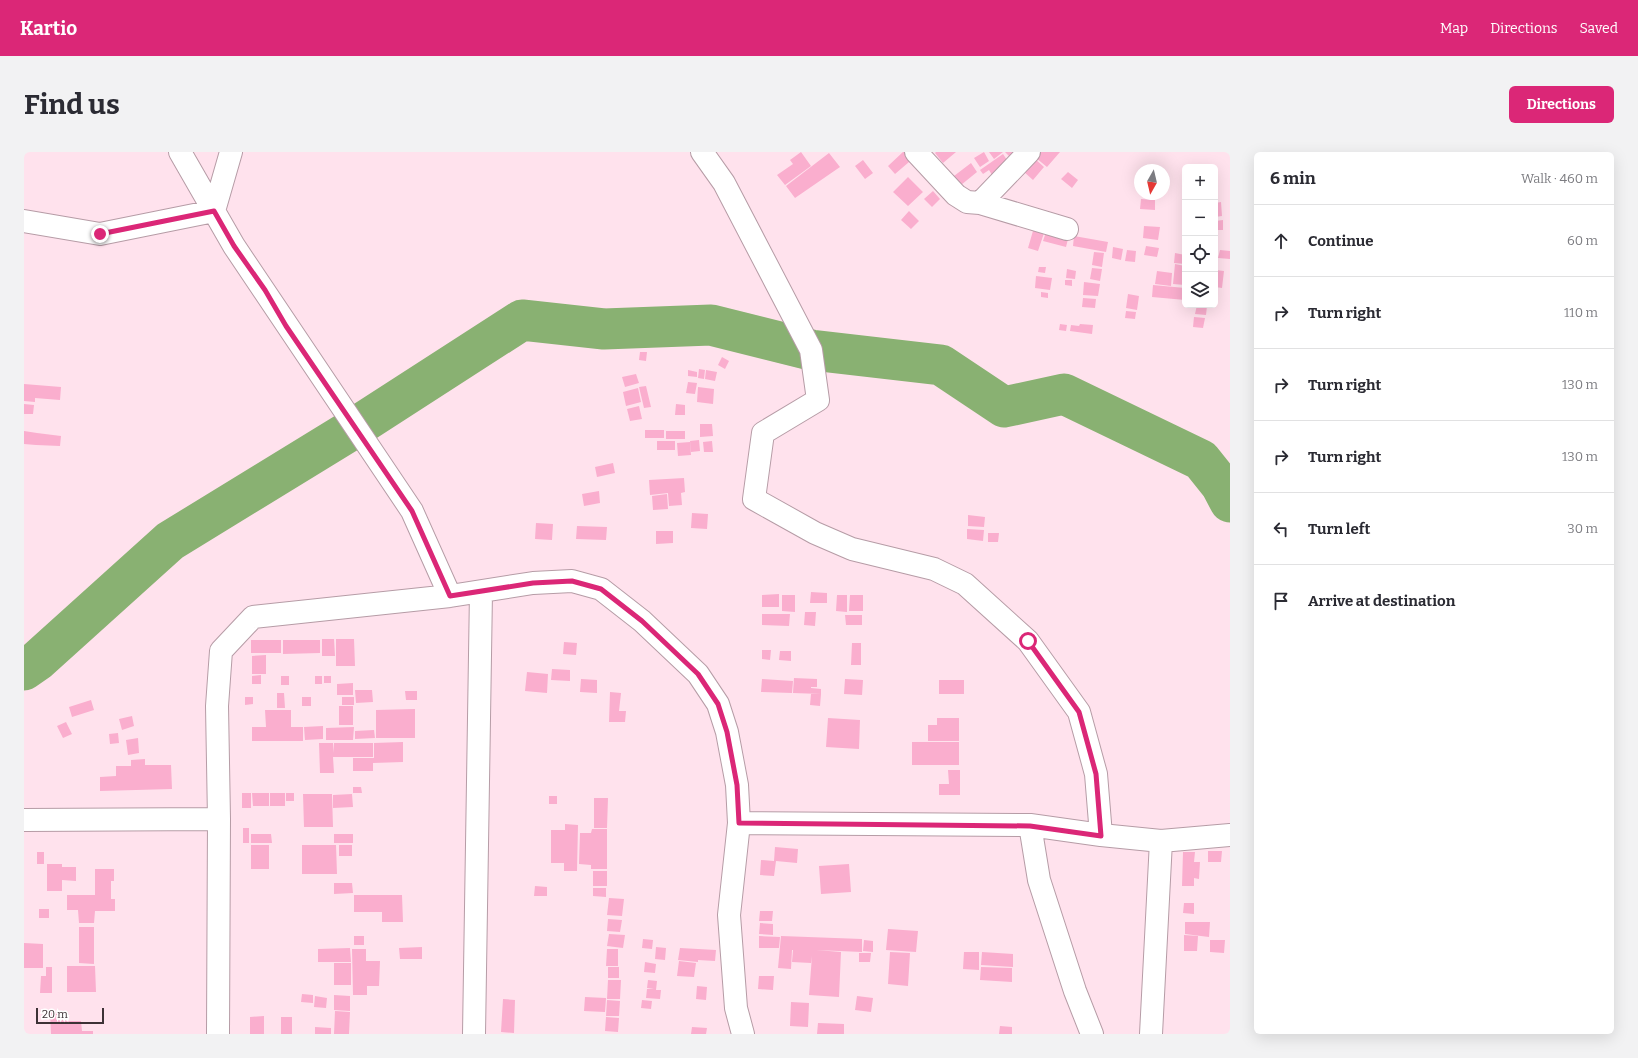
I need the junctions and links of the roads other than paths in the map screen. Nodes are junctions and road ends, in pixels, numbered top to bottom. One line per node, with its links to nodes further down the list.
1 (180, 152): 7 (street)
2 (231, 152): 7 (street)
3 (702, 152): 17 (street)
4 (916, 152): 6 (street)
5 (1030, 152): 6 (street)
6 (980, 203): 9 (street)
7 (214, 211): 8 (street); 11 (street)
8 (24, 221)
9 (1067, 229)
10 (481, 592): 11 (street); 14 (street); 20 (street)
11 (450, 596): 12 (street)
12 (218, 819): 13 (street); 19 (street)
13 (24, 820)
14 (739, 823): 15 (street); 21 (street)
15 (1030, 826): 17 (street); 22 (street)
16 (1230, 835): 18 (street)
17 (1101, 836): 18 (street)
18 (1161, 841): 23 (street)
19 (218, 1034)
20 (474, 1034)
21 (743, 1034)
22 (1092, 1034)
23 (1151, 1034)

